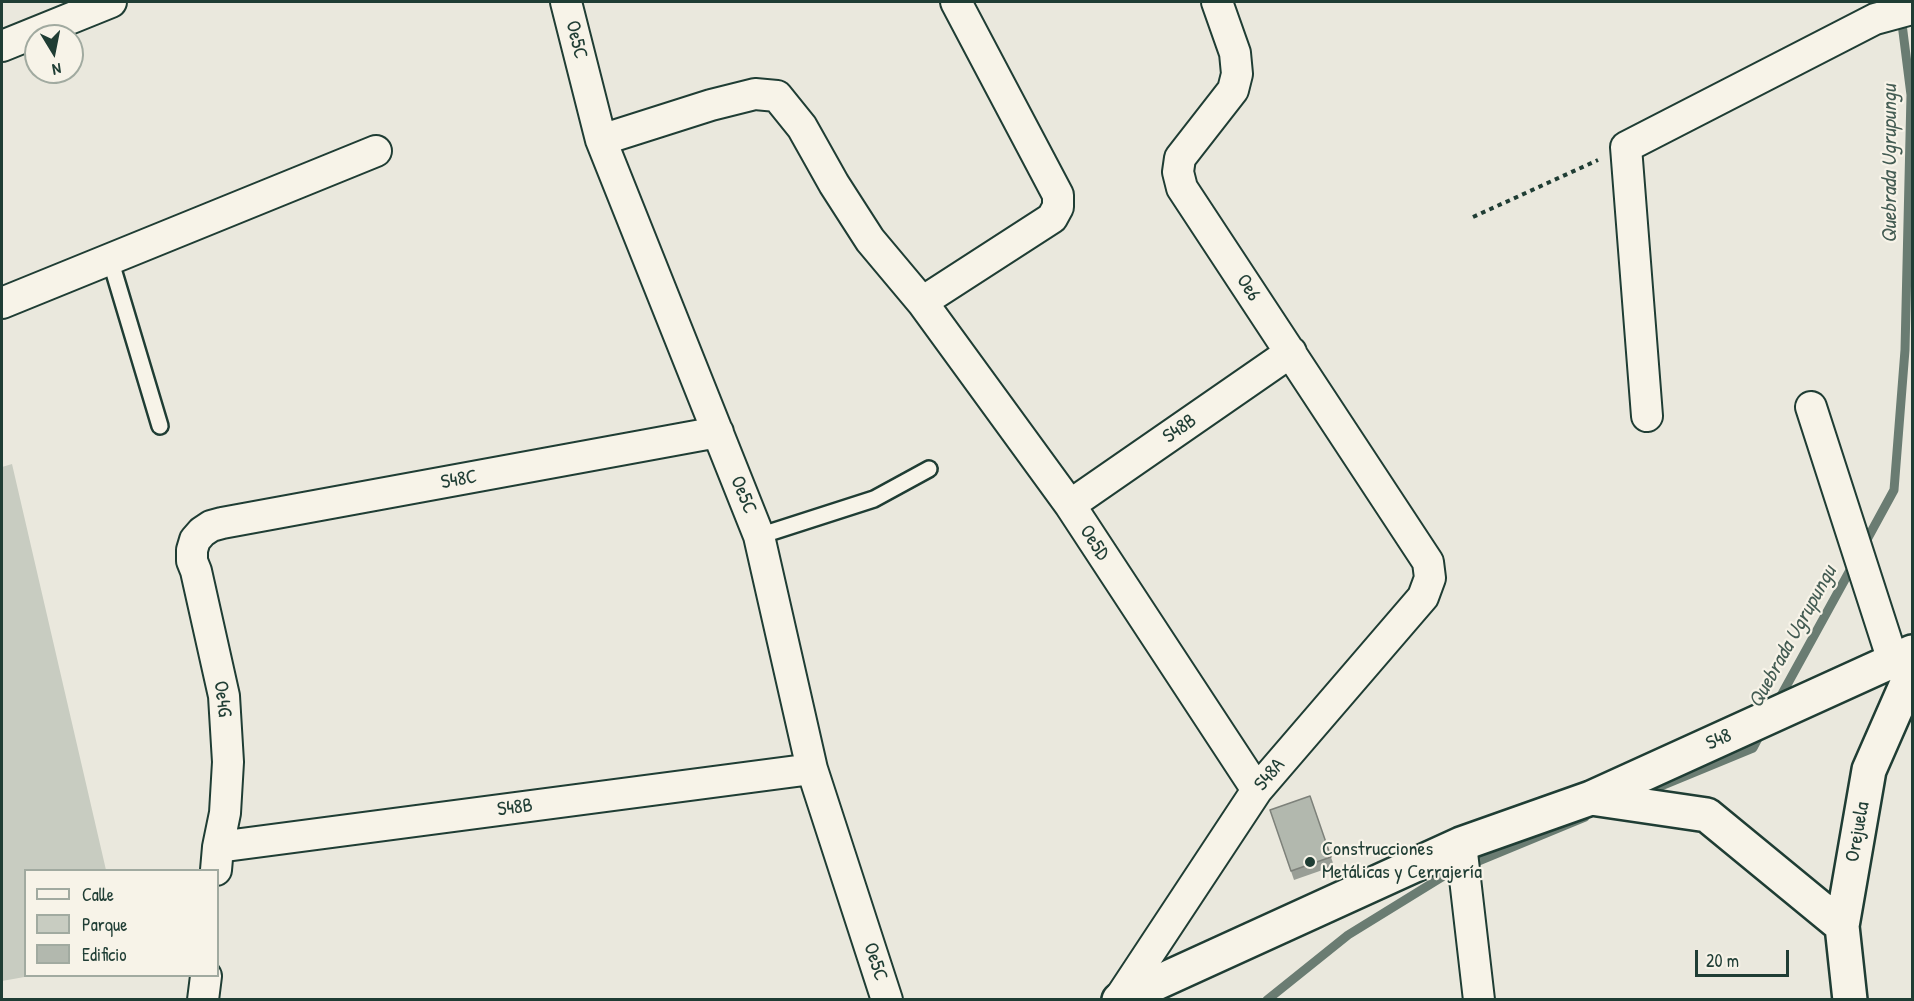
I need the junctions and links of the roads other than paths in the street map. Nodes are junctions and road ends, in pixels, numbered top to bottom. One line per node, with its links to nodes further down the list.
1 (111, 2): 6 (street)
2 (566, 2): 7 (street, Oe5C)
3 (956, 2): 10 (street)
4 (1217, 2): 12 (street, Oe6)
5 (1912, 9): 14 (street)
6 (2, 46)
7 (601, 140): 10 (street, Oe5D); 16 (street, Oe5C)
8 (376, 151): 9 (street)
9 (110, 259): 11 (street); 15 (lane)
10 (922, 302): 18 (street, Oe5D)
11 (2, 303)
12 (1291, 352): 18 (street, S48B); 21 (street, Oe6)
13 (1811, 407): 22 (street)
14 (1647, 416)
15 (160, 426)
16 (718, 432): 19 (street, S48C); 20 (street, Oe5C)
17 (929, 469): 20 (lane)
18 (1070, 505): 24 (street, Oe5D)
19 (202, 532): 27 (street, Oe4G)
20 (759, 536): 23 (street, Oe5C)
21 (1428, 562): 24 (street, S48A)
22 (1906, 662): 25 (street, S48); 28 (street, Orejuela)
23 (812, 769): 27 (street, S48B); 31 (street, Oe5C)
24 (1257, 790): 32 (street, S48A)
25 (1591, 798): 26 (street, S48); 28 (street)
26 (1461, 844): 32 (street, S48); 33 (street)
27 (217, 859)
28 (1842, 926): 34 (street, Orejuela)
29 (206, 977): 30 (street)
30 (203, 999)
31 (887, 999)
32 (1119, 999)
33 (1479, 999)
34 (1850, 999)

